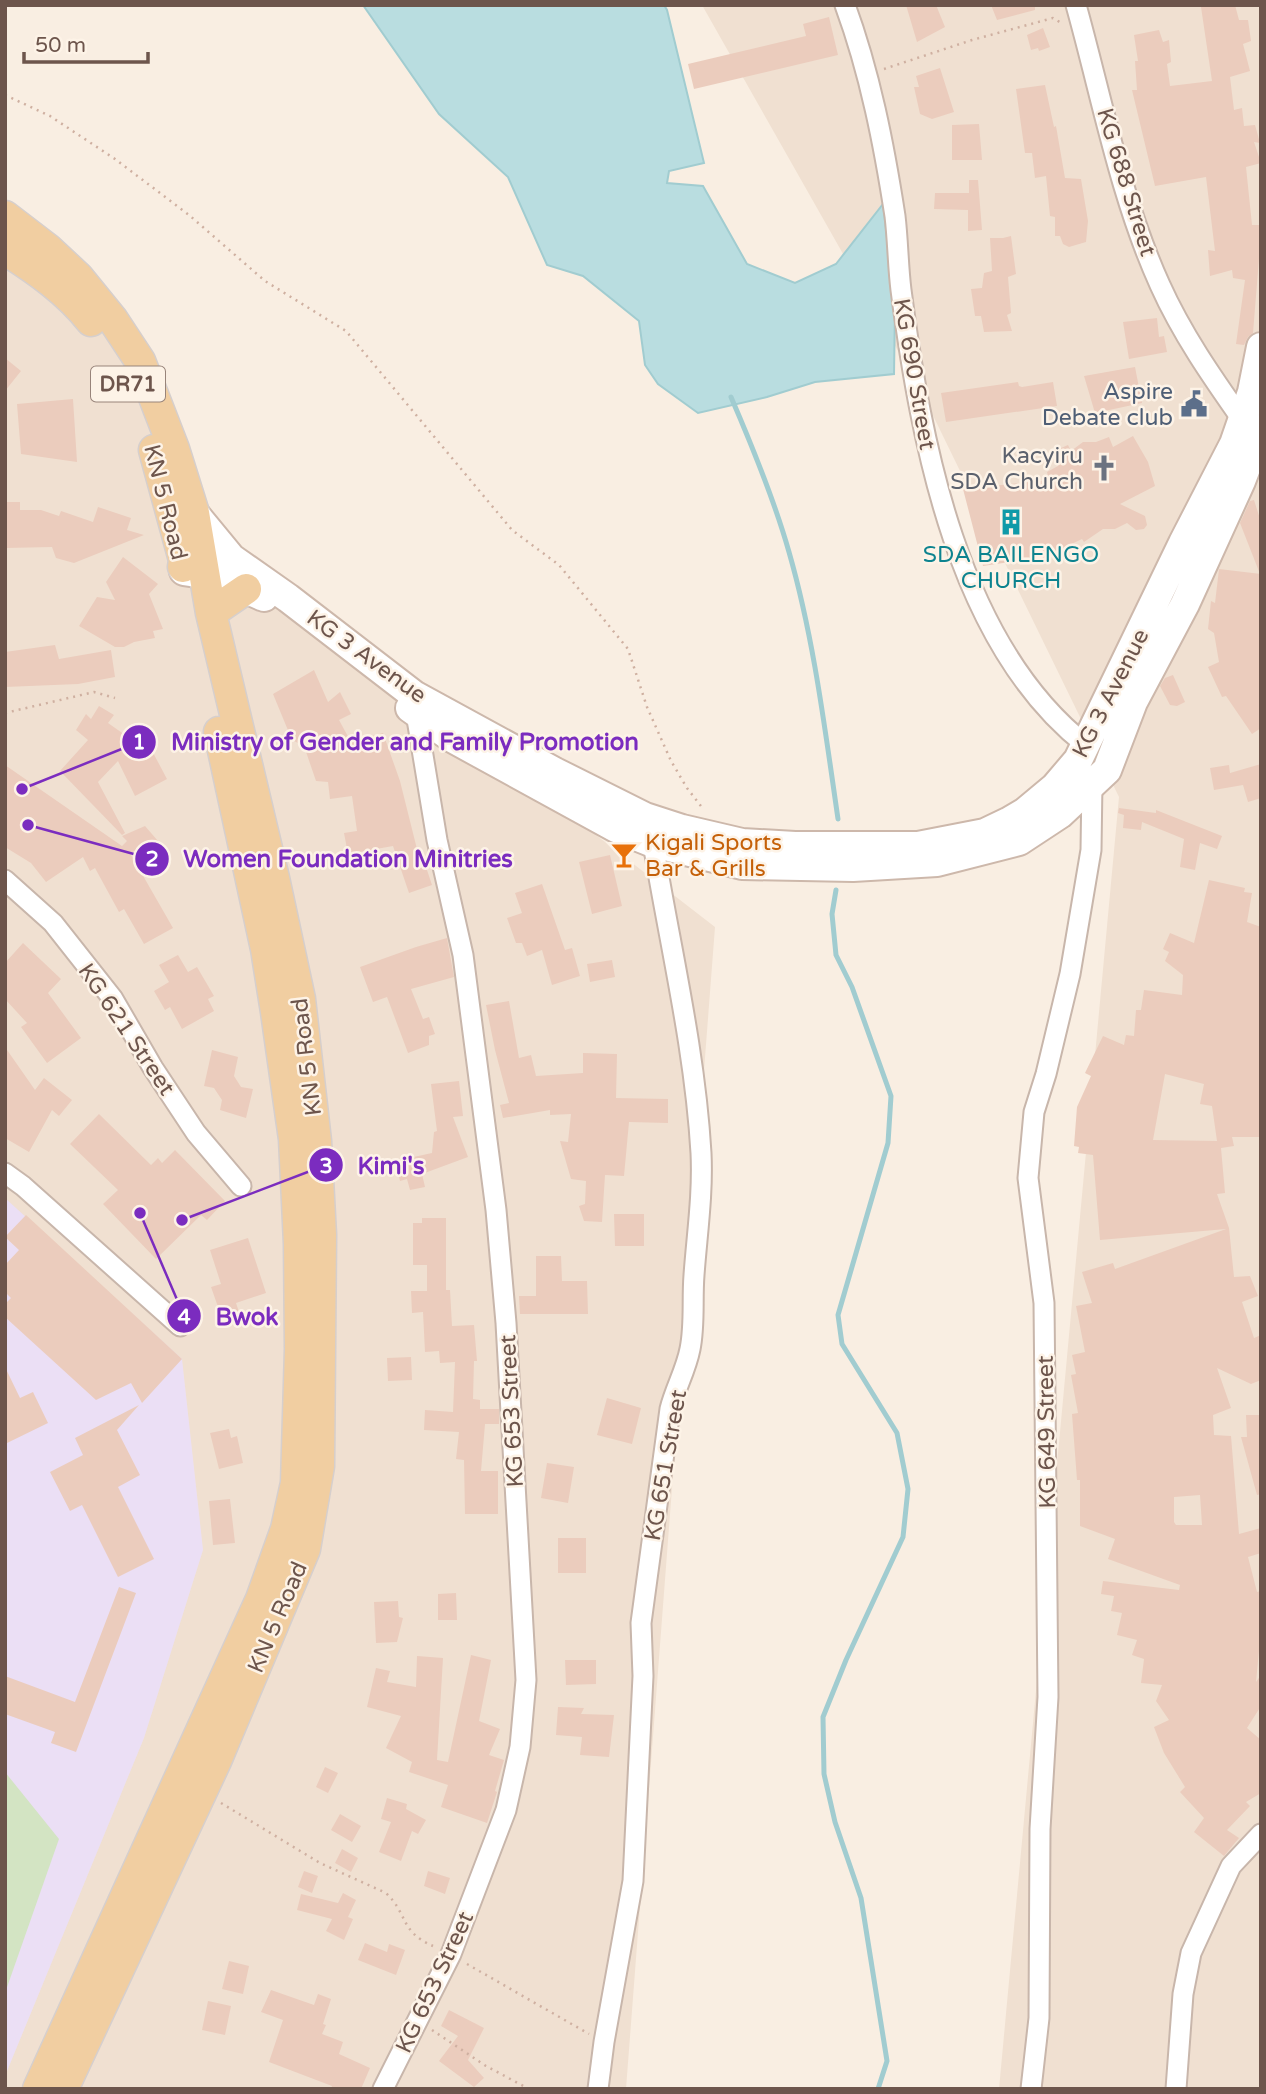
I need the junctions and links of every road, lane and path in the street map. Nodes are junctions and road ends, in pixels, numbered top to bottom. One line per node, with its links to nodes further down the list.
1 (845, 5): 4 (street, KG 690 Street)
2 (1076, 5): 3 (street, KG 688 Street)
3 (1085, 38): 4 (path); 9 (street, KG 688 Street)
4 (867, 73): 18 (street, KG 690 Street)
5 (5, 94): 20 (path)
6 (5, 216): 11 (main road, KN 5 Road / DR71)
7 (5, 250): 12 (main road, KN 5 Road / DR71)
8 (1261, 347): 9 (main road, KG 3 Avenue)
9 (1252, 425): 10 (main road, KG 3 Avenue); 18 (main road, KG 3 Avenue)
10 (1255, 469): 19 (main road, KG 3 Avenue)
11 (194, 513): 12 (main road, KN 5 Road / DR71); 20 (main road, KG 3 Avenue)
12 (190, 568): 13 (main road, KG 3 Avenue); 14 (main road, KN 5 Road / DR71); 31 (main road, KN 5 Road / DR71)
13 (246, 589): 14 (main road); 17 (main road, KG 3 Avenue)
14 (211, 613): 26 (main road, KN 5 Road / DR71)
15 (116, 698): 16 (path)
16 (5, 713)
17 (416, 713): 21 (main road, KG 3 Avenue); 28 (street, KG 653 Street)
18 (1086, 745): 20 (main road, KG 3 Avenue)
19 (1092, 782): 21 (main road, KG 3 Avenue); 36 (street, KG 649 Street)
20 (711, 837)
21 (653, 844): 30 (street, KG 651 Street)
22 (5, 880): 24 (street, KG 621 Street)
23 (5, 1173): 25 (street)
24 (241, 1186)
25 (180, 1326)
26 (201, 1791): 28 (path); 32 (main road, KN 5 Road / DR71)
27 (1261, 1834): 37 (street)
28 (451, 1954): 29 (street, KG 653 Street); 30 (path)
29 (417, 2021): 33 (street, KG 653 Street); 34 (path)
30 (604, 2042): 35 (street, KG 651 Street)
31 (38, 2089)
32 (63, 2089)
33 (383, 2089)
34 (529, 2089)
35 (598, 2089)
36 (1031, 2089)
37 (1175, 2089)

